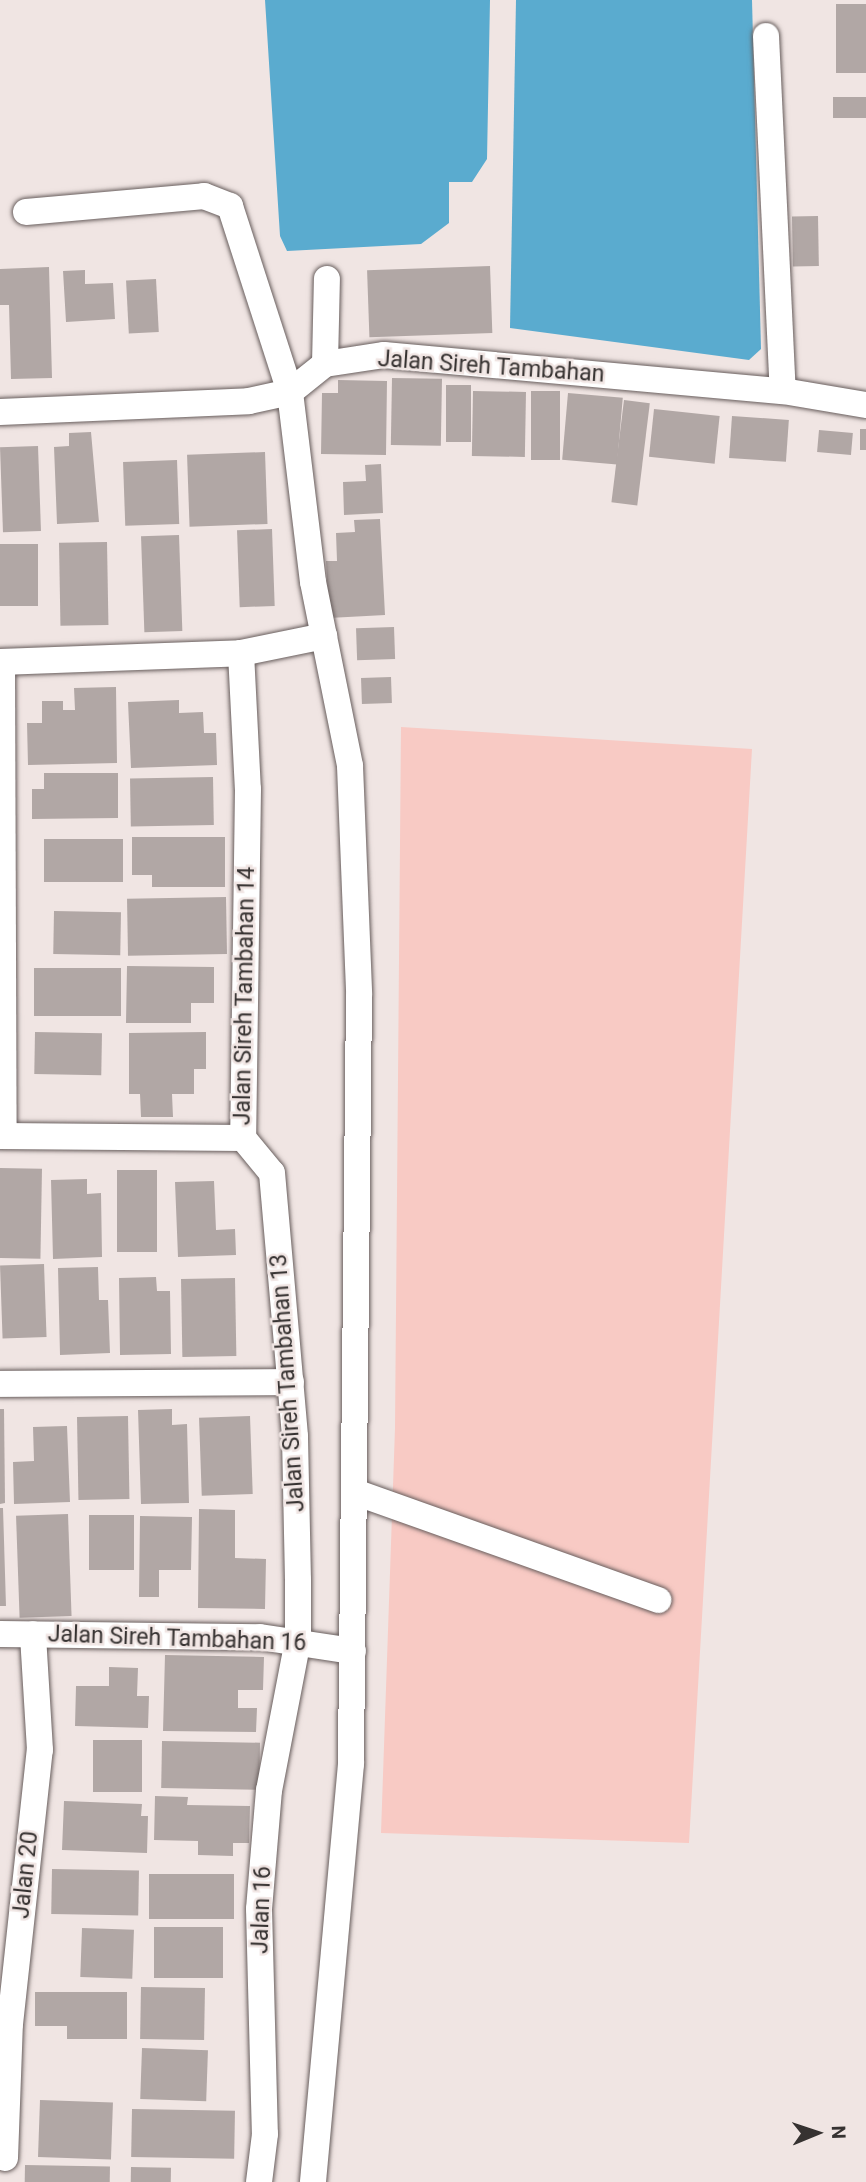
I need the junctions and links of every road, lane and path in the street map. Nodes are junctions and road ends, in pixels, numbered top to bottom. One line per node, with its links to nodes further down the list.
1 (766, 36): 5 (street)
2 (26, 212): 6 (street)
3 (327, 279): 4 (street)
4 (325, 364): 5 (street, Jalan Sireh Tambahan); 6 (street)
5 (783, 391): 7 (street, Jalan Sireh Tambahan)
6 (290, 393): 8 (street); 9 (street)
7 (866, 405)
8 (0, 412)
9 (324, 636): 10 (street); 16 (street)
10 (241, 653): 11 (street); 13 (street, Jalan Sireh Tambahan 14)
11 (1, 662): 12 (street)
12 (2, 1136): 13 (street, Jalan Sireh Tambahan 14)
13 (243, 1138): 14 (street, Jalan Sireh Tambahan 13)
14 (291, 1382): 15 (street); 20 (street, Jalan Sireh Tambahan 13)
15 (0, 1384)
16 (355, 1492): 17 (street); 21 (street)
17 (658, 1600)
18 (0, 1634): 19 (street, Jalan Sireh Tambahan 16)
19 (33, 1634): 20 (street, Jalan Sireh Tambahan 16); 22 (street, Jalan 20)
20 (298, 1640): 21 (street, Jalan Sireh Tambahan 16); 23 (street, Jalan 16)
21 (353, 1651): 24 (street)
22 (5, 2158)
23 (259, 2182)
24 (313, 2182)

